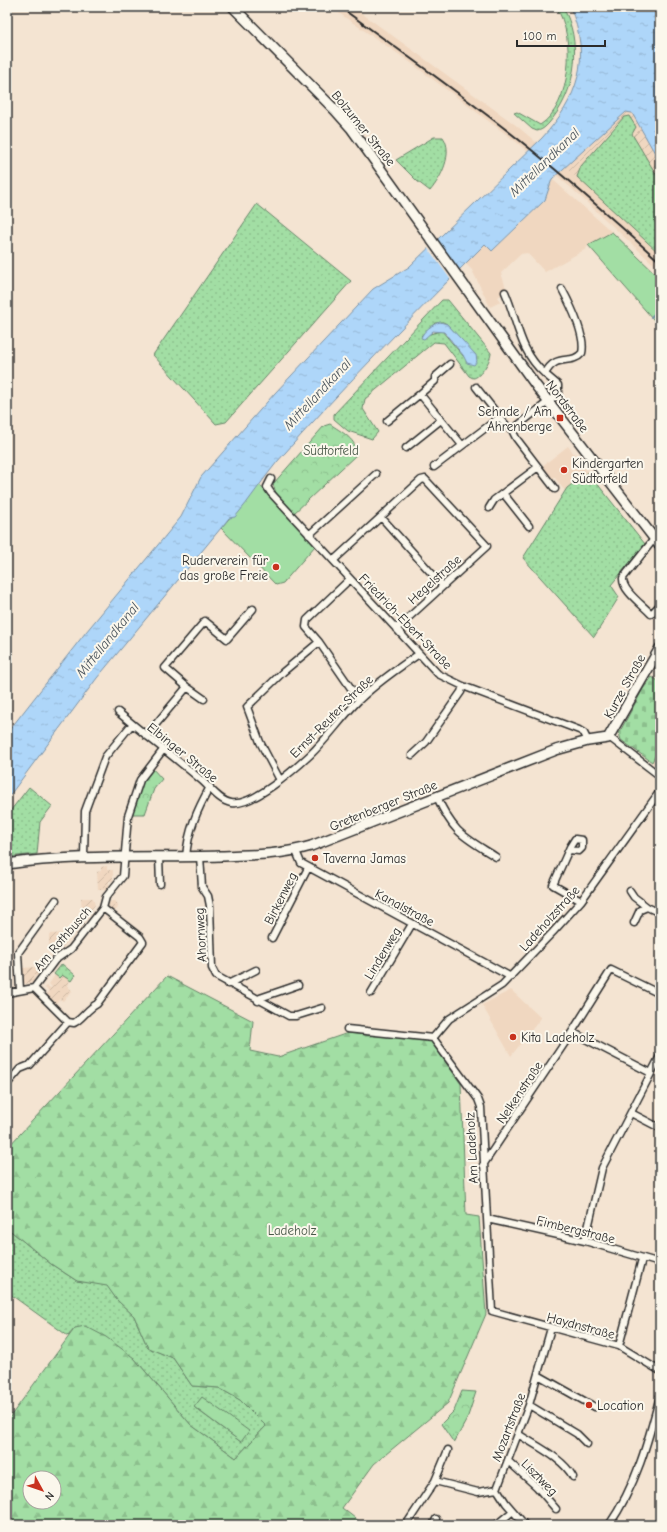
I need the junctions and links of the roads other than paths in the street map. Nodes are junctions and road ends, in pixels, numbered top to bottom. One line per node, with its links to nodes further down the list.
1 (234, 7): 2 (main road, Bolzumer Straße)
2 (458, 279): 9 (main road, Nordstraße)
3 (562, 289): 6 (street)
4 (505, 292): 6 (street)
5 (450, 364): 8 (street)
6 (545, 374): 9 (street)
7 (476, 387): 10 (street)
8 (420, 394): 11 (street); 12 (street)
9 (548, 402): 13 (street); 26 (main road, Nordstraße)
10 (500, 417): 13 (street); 14 (street)
11 (441, 420): 14 (street); 15 (street)
12 (388, 421)
13 (512, 430): 17 (street)
14 (462, 445): 16 (street)
15 (406, 448)
16 (434, 467)
17 (538, 467): 20 (street); 21 (street)
18 (376, 474): 25 (street)
19 (271, 478): 25 (street, Friedrich-Ebert-Straße)
20 (555, 489)
21 (503, 493): 22 (street); 24 (street)
22 (490, 508)
23 (381, 517): 28 (street); 30 (street); 30 (street, Hegelstraße)
24 (529, 526)
25 (309, 535): 28 (street, Friedrich-Ebert-Straße)
26 (654, 539): 27 (main road, Nordstraße); 31 (street)
27 (660, 546)
28 (334, 560): 29 (street, Friedrich-Ebert-Straße)
29 (350, 579): 33 (street, Friedrich-Ebert-Straße); 34 (street)
30 (443, 586): 33 (street, Hegelstraße)
31 (660, 605)
32 (253, 608): 38 (street)
33 (396, 629): 36 (street, Friedrich-Ebert-Straße)
34 (319, 642): 40 (street); 49 (street)
35 (660, 648): 44 (main road, Kurze Straße)
36 (419, 654): 37 (street, Friedrich-Ebert-Straße); 40 (street, Ernst-Reuter-Straße)
37 (463, 686): 45 (street, Friedrich-Ebert-Straße); 47 (street)
38 (187, 687): 39 (street); 43 (street)
39 (204, 699)
40 (359, 700): 49 (street, Ernst-Reuter-Straße)
41 (118, 712): 42 (street, Elbinger Straße)
42 (132, 724): 43 (street, Elbinger Straße); 57 (street)
43 (146, 736): 46 (street, Elbinger Straße)
44 (609, 737): 45 (main road, Gretenberger Straße); 48 (street)
45 (588, 741): 52 (main road, Gretenberger Straße)
46 (163, 750): 50 (street, Elbinger Straße); 58 (street, Am Rothbusch)
47 (412, 755)
48 (660, 776)
49 (280, 780): 53 (street, Ernst-Reuter-Straße)
50 (210, 788): 53 (street, Elbinger Straße); 60 (street)
51 (660, 791): 67 (street, Ladeholzstraße)
52 (437, 797): 55 (main road, Gretenberger Straße); 61 (street)
53 (238, 803)
54 (569, 850): 67 (street)
55 (296, 851): 56 (main road, Gretenberger Straße); 63 (street, Kanalstraße)
56 (200, 856): 60 (main road, Gretenberger Straße); 76 (street, Ahornweg)
57 (84, 857): 58 (main road, Gretenberger Straße); 62 (main road, Gretenberger Straße)
58 (124, 857): 59 (main road, Gretenberger Straße); 69 (street, Am Rothbusch)
59 (159, 857): 60 (main road, Gretenberger Straße); 64 (street)
60 (186, 857)
61 (496, 857)
62 (7, 864)
63 (308, 868): 72 (street, Kanalstraße); 73 (street, Birkenweg)
64 (160, 884)
65 (630, 891): 68 (street)
66 (56, 900): 79 (street)
67 (581, 901): 75 (street, Ladeholzstraße)
68 (647, 907): 70 (street); 71 (street)
69 (103, 908): 78 (street, Am Rothbusch); 85 (street)
70 (660, 913)
71 (634, 923)
72 (412, 924): 75 (street, Kanalstraße); 81 (street, Lindenweg)
73 (272, 938)
74 (256, 970): 76 (street)
75 (511, 977): 88 (street, Ladeholzstraße)
76 (228, 984): 83 (street, Ahornweg)
77 (298, 985): 83 (street)
78 (34, 988): 79 (street, Am Rothbusch); 85 (street)
79 (20, 990): 80 (street, Am Rothbusch)
80 (7, 993)
81 (371, 993)
82 (660, 994): 87 (street, Nelkenstraße)
83 (258, 1001): 84 (street, Ahornweg)
84 (322, 1008)
85 (68, 1022): 91 (street)
86 (347, 1029): 88 (street)
87 (572, 1032): 90 (street); 94 (street, Nelkenstraße)
88 (433, 1038): 94 (street, Am Ladeholz)
89 (660, 1056): 90 (street)
90 (651, 1073): 92 (street)
91 (7, 1084)
92 (631, 1113): 93 (street); 96 (street)
93 (660, 1128)
94 (483, 1165): 95 (street, Am Ladeholz)
95 (487, 1219): 96 (street, Fimbergstraße); 99 (street, Am Ladeholz)
96 (585, 1241): 97 (street, Fimbergstraße)
97 (642, 1259): 98 (street, Fimbergstraße); 101 (street)
98 (660, 1263)
99 (492, 1311): 100 (street, Haydnstraße)
100 (551, 1328): 101 (street, Haydnstraße); 103 (street, Mozartstraße)
101 (619, 1346): 102 (street, Haydnstraße)
102 (660, 1371)
103 (538, 1375): 105 (street, Mozartstraße); 106 (street)
104 (660, 1396): 119 (street)
105 (529, 1405): 107 (street, Mozartstraße); 108 (street)
106 (595, 1406)
107 (518, 1434): 110 (street, Mozartstraße); 111 (street)
108 (587, 1444)
109 (448, 1450): 112 (street)
110 (508, 1461): 113 (street, Mozartstraße); 114 (street, Lisztweg)
111 (573, 1477)
112 (436, 1481): 113 (street); 116 (street)
113 (497, 1489): 115 (street)
114 (556, 1509)
115 (513, 1511): 117 (street); 118 (street)
116 (406, 1525)
117 (496, 1525)
118 (524, 1525)
119 (609, 1525)

